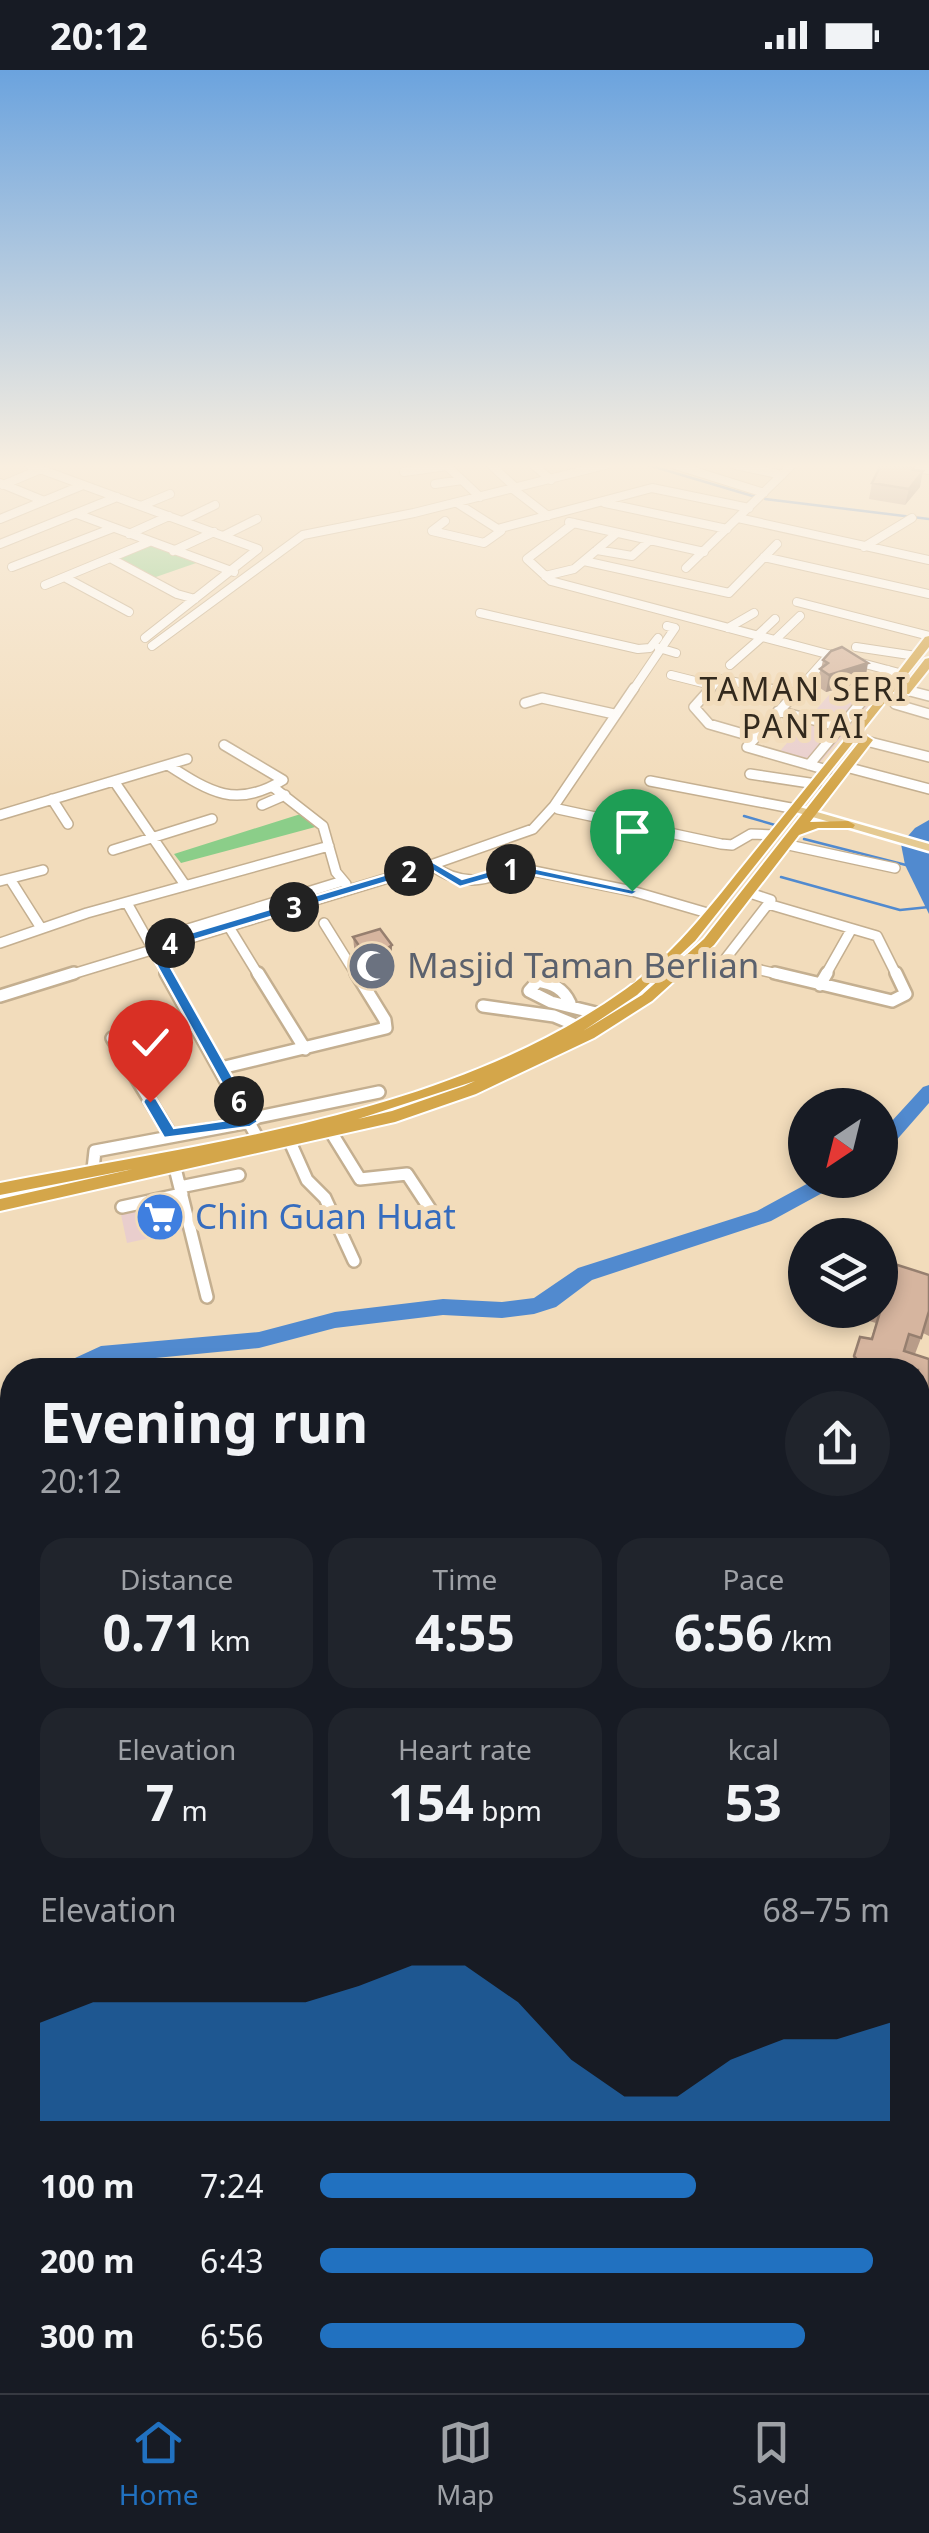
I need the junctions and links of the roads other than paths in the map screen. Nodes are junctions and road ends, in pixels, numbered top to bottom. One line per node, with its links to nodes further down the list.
1 (78, 573): 12 (street)
2 (139, 573): 15 (street)
3 (227, 573): 15 (street)
4 (244, 573): 10 (street)
5 (543, 573): 11 (street)
6 (556, 573): 11 (street)
7 (635, 573): 8 (street)
8 (749, 573)
9 (835, 573): 14 (street)
10 (248, 574): 15 (street)
11 (545, 576): 20 (street)
12 (66, 578): 13 (street); 17 (street)
13 (45, 586)
14 (929, 594)
15 (195, 599)
16 (797, 602): 26 (street)
17 (129, 612)
18 (480, 613): 23 (street)
19 (754, 613): 24 (street)
20 (681, 614): 23 (street); 24 (street)
21 (800, 616): 27 (street)
22 (775, 619): 25 (street)
23 (667, 626): 29 (street)
24 (728, 628): 25 (street)
25 (759, 636): 27 (street); 32 (street)
26 (929, 638): 33 (highway)
27 (775, 640): 31 (street)
28 (856, 647): 33 (street)
29 (658, 648): 30 (street); 44 (street)
30 (676, 652)
31 (830, 654): 34 (street); 39 (street)
32 (730, 665)
33 (925, 665): 35 (highway); 38 (highway)
34 (888, 670): 35 (street); 46 (street)
35 (903, 674): 56 (highway)
36 (671, 675): 37 (street)
37 (712, 685): 39 (street); 47 (street)
38 (906, 690): 40 (street); 42 (highway)
39 (794, 694): 43 (street)
40 (929, 696)
41 (525, 703): 44 (street)
42 (895, 704): 45 (street); 48 (highway)
43 (778, 712): 46 (street); 47 (street)
44 (614, 714): 79 (street)
45 (929, 714)
46 (840, 727): 53 (street)
47 (754, 737): 53 (street)
48 (866, 741): 50 (street); 54 (highway)
49 (224, 746): 60 (street)
50 (929, 757)
51 (187, 759): 52 (street)
52 (168, 765): 57 (street); 60 (street)
53 (809, 765): 56 (street)
54 (846, 767): 56 (highway); 61 (street)
55 (750, 774): 59 (street)
56 (830, 777): 59 (highway); 66 (highway); 69 (highway)
57 (114, 781): 63 (street); 71 (street)
58 (650, 781): 66 (street)
59 (816, 784): 66 (highway)
60 (273, 787): 62 (street)
61 (929, 789)
62 (286, 795): 64 (street); 74 (street)
63 (52, 799): 67 (street); 70 (street)
64 (262, 805)
65 (558, 809): 73 (street)
66 (804, 809): 69 (main road); 72 (highway)
67 (0, 815)
68 (212, 819): 71 (street)
69 (849, 823): 72 (highway); 75 (main road)
70 (68, 824)
71 (153, 838): 76 (street); 84 (street)
72 (783, 838): 73 (street); 81 (street); 86 (highway); 89 (highway)
73 (737, 843): 78 (street)
74 (329, 846): 84 (street); 85 (street)
75 (929, 848)
76 (113, 850)
77 (527, 858): 80 (street)
78 (724, 862)
79 (431, 865): 80 (street); 85 (street)
80 (514, 868): 89 (street)
81 (895, 868)
82 (44, 870): 83 (street)
83 (5, 880): 92 (street)
84 (185, 885): 87 (street)
85 (348, 885): 91 (street); 95 (street)
86 (744, 897): 88 (street); 107 (highway)
87 (126, 903): 92 (street); 95 (street)
88 (768, 904): 93 (street); 96 (street)
89 (712, 914): 100 (highway)
90 (324, 923): 103 (street)
91 (229, 926): 95 (street); 103 (street)
92 (41, 928): 94 (street)
93 (851, 930): 96 (street); 96 (street)
94 (0, 944)
95 (151, 944): 97 (street); 104 (street)
96 (820, 985)
97 (0, 996)
98 (570, 1003): 100 (street)
99 (483, 1006): 101 (street)
100 (600, 1014): 101 (highway)
101 (578, 1026): 106 (highway)
102 (112, 1038): 108 (street)
103 (306, 1048): 104 (street)
104 (221, 1068): 106 (street)
105 (379, 1092): 106 (street)
106 (252, 1126): 108 (street); 111 (highway)
107 (330, 1132): 109 (highway); 117 (street)
108 (170, 1134): 111 (street)
109 (290, 1142): 110 (highway); 118 (street)
110 (175, 1168): 114 (street); 115 (highway)
111 (93, 1169): 113 (highway)
112 (239, 1175): 114 (street)
113 (0, 1189)
114 (181, 1190): 116 (street); 119 (street)
115 (0, 1206)
116 (122, 1206)
117 (430, 1210)
118 (354, 1261)
119 (206, 1298)

